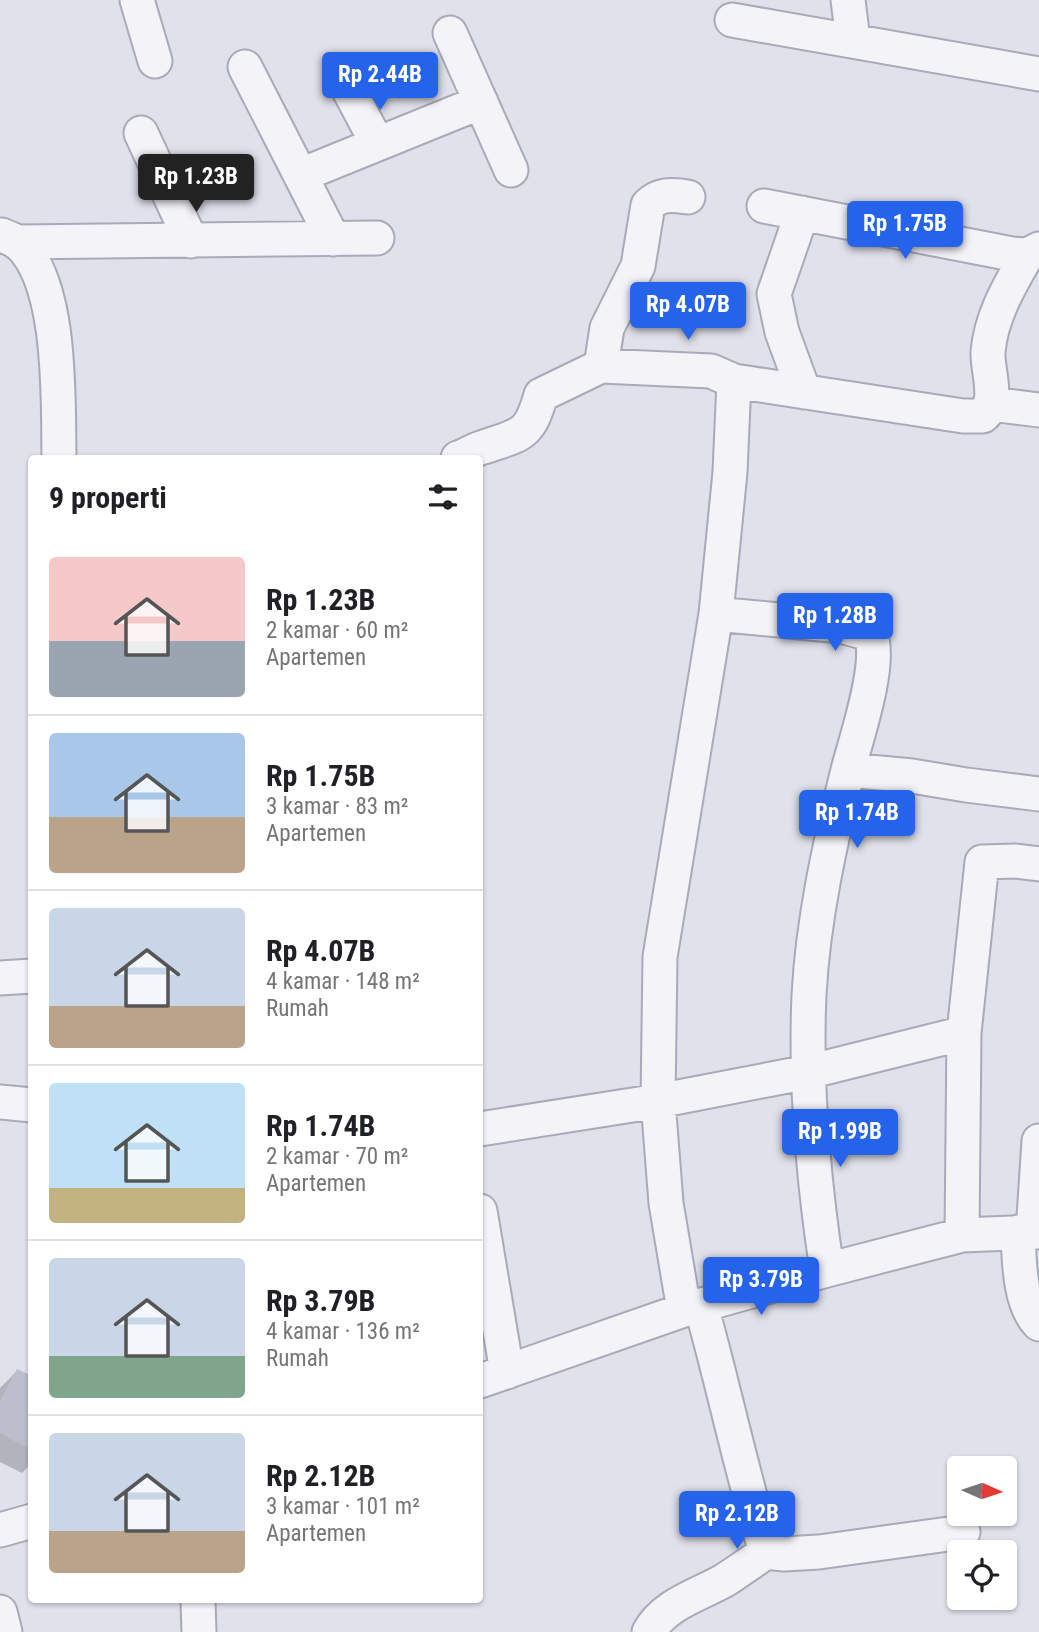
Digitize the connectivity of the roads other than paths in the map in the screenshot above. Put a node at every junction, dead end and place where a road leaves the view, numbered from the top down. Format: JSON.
{"nodes":[{"id":1,"x":137,"y":0,"type":"edge"},
{"id":2,"x":848,"y":0,"type":"edge"},
{"id":3,"x":732,"y":20,"type":"dead end"},
{"id":4,"x":450,"y":33,"type":"dead end"},
{"id":5,"x":853,"y":40,"type":"junction"},
{"id":6,"x":155,"y":61,"type":"dead end"},
{"id":7,"x":246,"y":67,"type":"dead end"},
{"id":8,"x":1039,"y":74,"type":"edge"},
{"id":9,"x":341,"y":75,"type":"dead end"},
{"id":10,"x":481,"y":102,"type":"junction"},
{"id":11,"x":141,"y":133,"type":"dead end"},
{"id":12,"x":377,"y":143,"type":"junction"},
{"id":13,"x":511,"y":170,"type":"dead end"},
{"id":14,"x":301,"y":175,"type":"junction"},
{"id":15,"x":688,"y":197,"type":"dead end"},
{"id":16,"x":764,"y":206,"type":"dead end"},
{"id":17,"x":802,"y":214,"type":"junction"},
{"id":18,"x":8,"y":238,"type":"edge"},
{"id":19,"x":377,"y":238,"type":"dead end"},
{"id":20,"x":333,"y":239,"type":"junction"},
{"id":21,"x":191,"y":241,"type":"junction"},
{"id":22,"x":1033,"y":252,"type":"edge"},
{"id":23,"x":601,"y":366,"type":"junction"},
{"id":24,"x":734,"y":381,"type":"junction"},
{"id":25,"x":804,"y":392,"type":"junction"},
{"id":26,"x":990,"y":404,"type":"junction"},
{"id":27,"x":1039,"y":410,"type":"edge"},
{"id":28,"x":58,"y":455,"type":"edge"},
{"id":29,"x":465,"y":455,"type":"edge"},
{"id":30,"x":716,"y":614,"type":"junction"},
{"id":31,"x":848,"y":770,"type":"junction"},
{"id":32,"x":1039,"y":794,"type":"edge"},
{"id":33,"x":1039,"y":864,"type":"edge"},
{"id":34,"x":28,"y":976,"type":"edge"},
{"id":35,"x":0,"y":978,"type":"edge"},
{"id":36,"x":964,"y":1033,"type":"junction"},
{"id":37,"x":808,"y":1072,"type":"junction"},
{"id":38,"x":658,"y":1101,"type":"junction"},
{"id":39,"x":0,"y":1102,"type":"edge"},
{"id":40,"x":28,"y":1105,"type":"edge"},
{"id":41,"x":483,"y":1129,"type":"edge"},
{"id":42,"x":1039,"y":1141,"type":"edge"},
{"id":43,"x":1030,"y":1232,"type":"edge"},
{"id":44,"x":962,"y":1235,"type":"junction"},
{"id":45,"x":483,"y":1249,"type":"edge"},
{"id":46,"x":827,"y":1270,"type":"junction"},
{"id":47,"x":693,"y":1308,"type":"junction"},
{"id":48,"x":1039,"y":1324,"type":"edge"},
{"id":49,"x":493,"y":1376,"type":"edge"},
{"id":50,"x":28,"y":1522,"type":"edge"},
{"id":51,"x":0,"y":1530,"type":"edge"},
{"id":52,"x":963,"y":1532,"type":"dead end"},
{"id":53,"x":766,"y":1552,"type":"junction"},
{"id":54,"x":198,"y":1603,"type":"edge"},
{"id":55,"x":0,"y":1612,"type":"edge"},
{"id":56,"x":5,"y":1632,"type":"edge"},
{"id":57,"x":199,"y":1632,"type":"edge"},
{"id":58,"x":649,"y":1632,"type":"edge"}],
"edges":[{"from":1,"to":6,"type":"street"},
{"from":2,"to":5,"type":"street"},
{"from":3,"to":5,"type":"street"},
{"from":4,"to":10,"type":"street"},
{"from":5,"to":8,"type":"street"},
{"from":7,"to":14,"type":"street"},
{"from":9,"to":12,"type":"street"},
{"from":10,"to":12,"type":"street"},
{"from":10,"to":13,"type":"street"},
{"from":11,"to":21,"type":"street"},
{"from":12,"to":14,"type":"street"},
{"from":14,"to":20,"type":"street"},
{"from":15,"to":23,"type":"street"},
{"from":16,"to":17,"type":"street"},
{"from":17,"to":22,"type":"street"},
{"from":17,"to":25,"type":"street"},
{"from":18,"to":21,"type":"street"},
{"from":18,"to":28,"type":"street"},
{"from":19,"to":20,"type":"street"},
{"from":20,"to":21,"type":"street"},
{"from":22,"to":26,"type":"street"},
{"from":23,"to":24,"type":"street"},
{"from":23,"to":29,"type":"street"},
{"from":24,"to":25,"type":"street"},
{"from":24,"to":30,"type":"street"},
{"from":25,"to":26,"type":"street"},
{"from":26,"to":27,"type":"street"},
{"from":30,"to":31,"type":"street"},
{"from":30,"to":38,"type":"street"},
{"from":31,"to":32,"type":"street"},
{"from":31,"to":37,"type":"street"},
{"from":33,"to":36,"type":"street"},
{"from":34,"to":35,"type":"street"},
{"from":36,"to":37,"type":"street"},
{"from":36,"to":44,"type":"street"},
{"from":37,"to":38,"type":"street"},
{"from":37,"to":46,"type":"street"},
{"from":38,"to":41,"type":"street"},
{"from":38,"to":47,"type":"street"},
{"from":39,"to":40,"type":"street"},
{"from":42,"to":43,"type":"street"},
{"from":43,"to":44,"type":"street"},
{"from":43,"to":48,"type":"street"},
{"from":44,"to":46,"type":"street"},
{"from":45,"to":49,"type":"street"},
{"from":46,"to":47,"type":"street"},
{"from":47,"to":49,"type":"street"},
{"from":47,"to":53,"type":"street"},
{"from":50,"to":51,"type":"street"},
{"from":52,"to":53,"type":"street"},
{"from":53,"to":58,"type":"street"},
{"from":54,"to":57,"type":"street"},
{"from":55,"to":56,"type":"street"}]}
